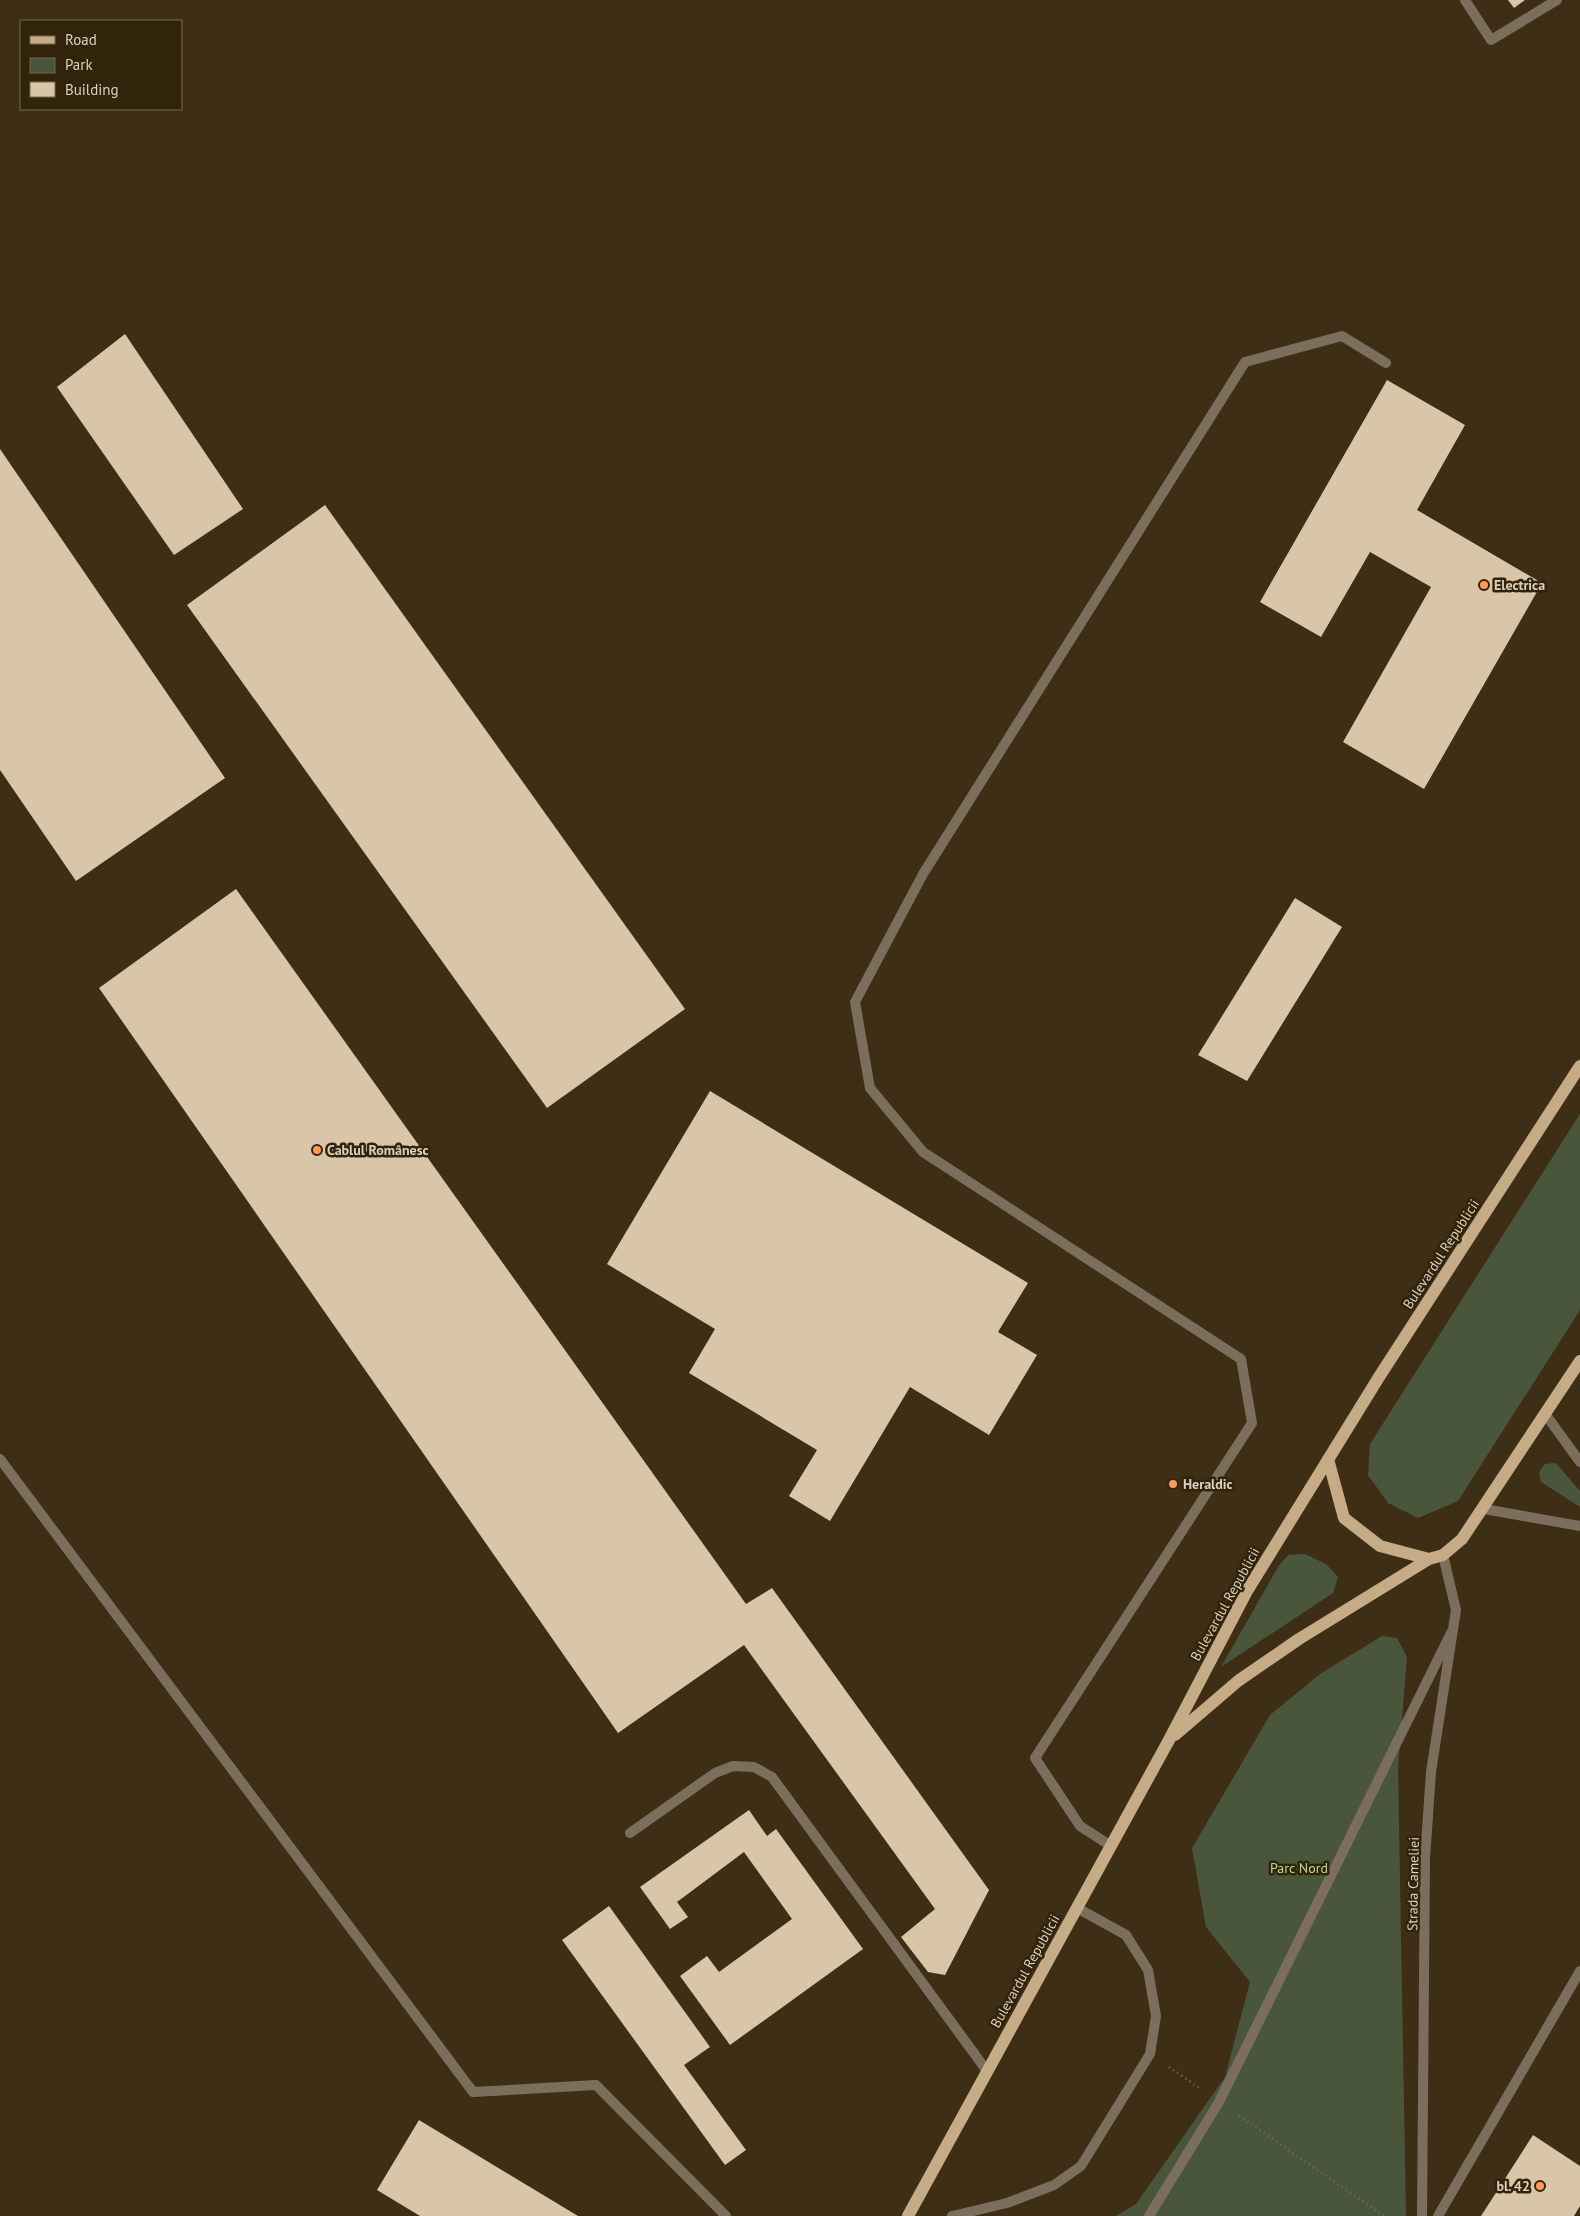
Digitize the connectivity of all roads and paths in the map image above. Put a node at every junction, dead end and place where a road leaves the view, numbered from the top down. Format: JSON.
{"nodes":[{"id":1,"x":1465,"y":0,"type":"edge"},
{"id":2,"x":1556,"y":0,"type":"edge"},
{"id":3,"x":1386,"y":363,"type":"dead end"},
{"id":4,"x":1580,"y":1066,"type":"edge"},
{"id":5,"x":1580,"y":1361,"type":"edge"},
{"id":6,"x":1546,"y":1415,"type":"junction"},
{"id":7,"x":0,"y":1459,"type":"edge"},
{"id":8,"x":1328,"y":1459,"type":"junction"},
{"id":9,"x":1580,"y":1462,"type":"edge"},
{"id":10,"x":1484,"y":1509,"type":"junction"},
{"id":11,"x":1580,"y":1526,"type":"edge"},
{"id":12,"x":1443,"y":1555,"type":"junction"},
{"id":13,"x":1430,"y":1559,"type":"junction"},
{"id":14,"x":1454,"y":1628,"type":"junction"},
{"id":15,"x":1169,"y":1740,"type":"junction"},
{"id":16,"x":630,"y":1833,"type":"dead end"},
{"id":17,"x":1111,"y":1846,"type":"junction"},
{"id":18,"x":1077,"y":1908,"type":"junction"},
{"id":19,"x":1580,"y":1971,"type":"edge"},
{"id":20,"x":1150,"y":2054,"type":"junction"},
{"id":21,"x":987,"y":2071,"type":"junction"},
{"id":22,"x":1219,"y":2102,"type":"junction"},
{"id":23,"x":726,"y":2216,"type":"edge"},
{"id":24,"x":908,"y":2216,"type":"edge"},
{"id":25,"x":952,"y":2216,"type":"edge"},
{"id":26,"x":1149,"y":2216,"type":"edge"},
{"id":27,"x":1384,"y":2216,"type":"edge"},
{"id":28,"x":1422,"y":2216,"type":"edge"},
{"id":29,"x":1438,"y":2216,"type":"edge"}],
"edges":[{"from":1,"to":2,"type":"street"},
{"from":3,"to":17,"type":"street"},
{"from":4,"to":8,"type":"main road","name":"Bulevardul Republicii"},
{"from":5,"to":6,"type":"main road","name":"Bulevardul Republicii"},
{"from":6,"to":9,"type":"street"},
{"from":6,"to":10,"type":"main road","name":"Bulevardul Republicii"},
{"from":7,"to":23,"type":"street"},
{"from":8,"to":13,"type":"main road"},
{"from":8,"to":15,"type":"main road","name":"Bulevardul Republicii"},
{"from":10,"to":11,"type":"street"},
{"from":10,"to":12,"type":"main road","name":"Bulevardul Republicii"},
{"from":12,"to":13,"type":"main road","name":"Bulevardul Republicii"},
{"from":12,"to":14,"type":"street","name":"Strada Cameliei"},
{"from":13,"to":15,"type":"main road","name":"Bulevardul Republicii"},
{"from":14,"to":22,"type":"street"},
{"from":14,"to":28,"type":"street","name":"Strada Cameliei"},
{"from":15,"to":17,"type":"main road","name":"Bulevardul Republicii"},
{"from":16,"to":21,"type":"street"},
{"from":17,"to":18,"type":"main road","name":"Bulevardul Republicii"},
{"from":18,"to":20,"type":"street"},
{"from":18,"to":21,"type":"main road","name":"Bulevardul Republicii"},
{"from":19,"to":29,"type":"street"},
{"from":20,"to":22,"type":"path"},
{"from":20,"to":25,"type":"street"},
{"from":21,"to":24,"type":"main road","name":"Bulevardul Republicii"},
{"from":22,"to":26,"type":"street"},
{"from":22,"to":27,"type":"path"}]}
